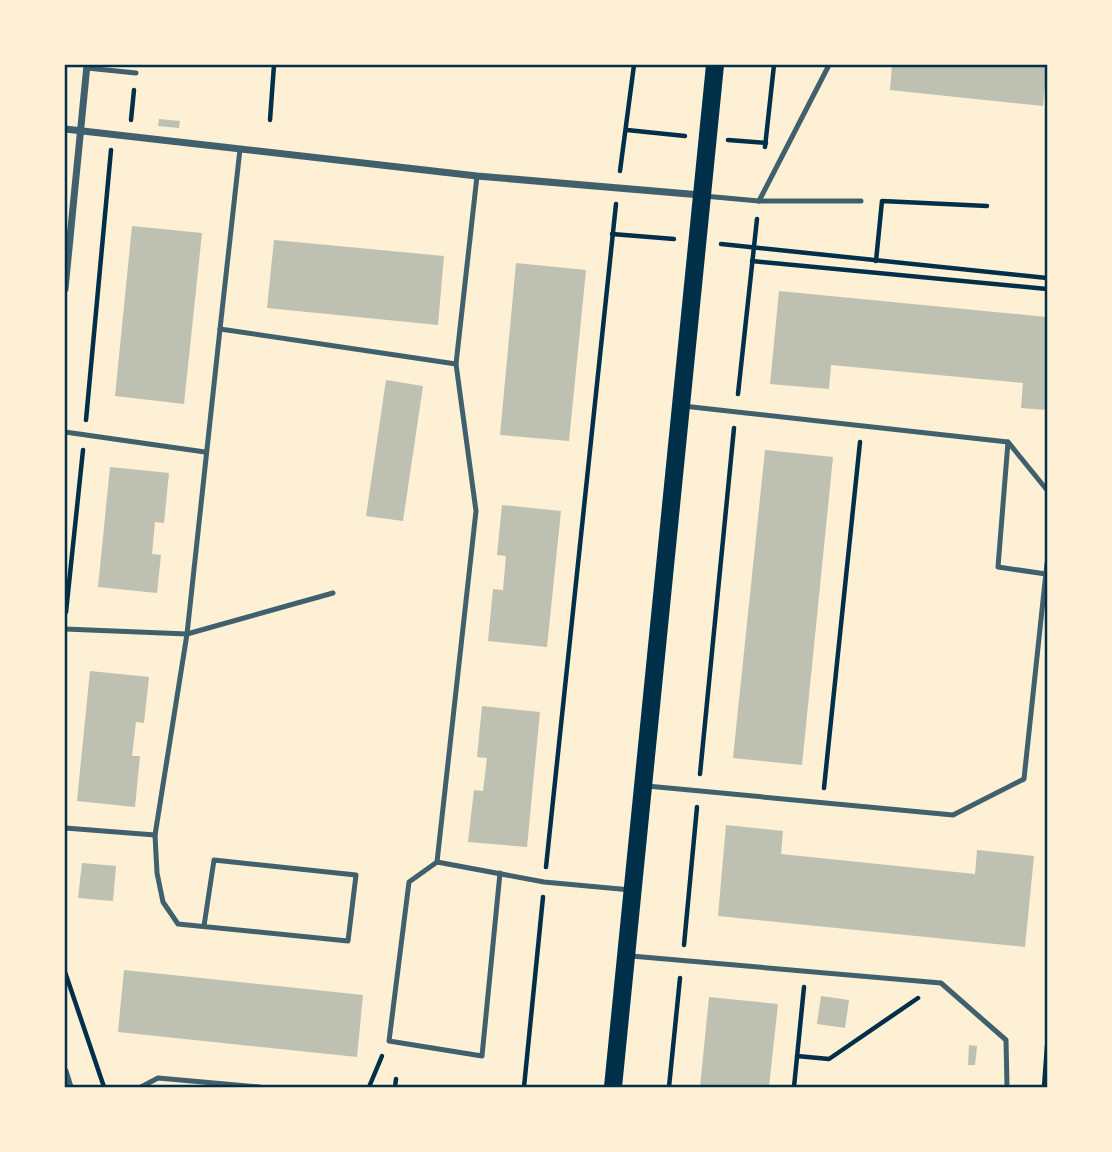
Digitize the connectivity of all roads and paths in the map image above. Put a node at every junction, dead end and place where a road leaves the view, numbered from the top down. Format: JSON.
{"nodes":[{"id":1,"x":274,"y":65,"type":"edge"},
{"id":2,"x":634,"y":65,"type":"edge"},
{"id":3,"x":715,"y":65,"type":"edge"},
{"id":4,"x":774,"y":65,"type":"edge"},
{"id":5,"x":829,"y":65,"type":"edge"},
{"id":6,"x":87,"y":66,"type":"edge"},
{"id":7,"x":136,"y":73,"type":"joint"},
{"id":8,"x":270,"y":120,"type":"dead end"},
{"id":9,"x":65,"y":129,"type":"edge"},
{"id":10,"x":81,"y":131,"type":"junction"},
{"id":11,"x":121,"y":137,"type":"junction"},
{"id":12,"x":240,"y":149,"type":"junction"},
{"id":13,"x":764,"y":155,"type":"dead end"},
{"id":14,"x":477,"y":176,"type":"junction"},
{"id":15,"x":617,"y":190,"type":"junction"},
{"id":16,"x":702,"y":195,"type":"junction"},
{"id":17,"x":759,"y":201,"type":"junction"},
{"id":18,"x":861,"y":201,"type":"dead end"},
{"id":19,"x":987,"y":206,"type":"dead end"},
{"id":20,"x":612,"y":234,"type":"junction"},
{"id":21,"x":698,"y":241,"type":"junction"},
{"id":22,"x":754,"y":249,"type":"junction"},
{"id":23,"x":752,"y":261,"type":"junction"},
{"id":24,"x":876,"y":261,"type":"junction"},
{"id":25,"x":1047,"y":278,"type":"edge"},
{"id":26,"x":65,"y":289,"type":"edge"},
{"id":27,"x":1047,"y":289,"type":"edge"},
{"id":28,"x":220,"y":329,"type":"junction"},
{"id":29,"x":456,"y":364,"type":"junction"},
{"id":30,"x":681,"y":406,"type":"junction"},
{"id":31,"x":736,"y":412,"type":"junction"},
{"id":32,"x":861,"y":424,"type":"junction"},
{"id":33,"x":65,"y":432,"type":"edge"},
{"id":34,"x":84,"y":434,"type":"junction"},
{"id":35,"x":1008,"y":442,"type":"junction"},
{"id":36,"x":205,"y":452,"type":"junction"},
{"id":37,"x":1047,"y":490,"type":"edge"},
{"id":38,"x":1047,"y":563,"type":"edge"},
{"id":39,"x":1046,"y":574,"type":"edge"},
{"id":40,"x":333,"y":593,"type":"dead end"},
{"id":41,"x":65,"y":628,"type":"edge"},
{"id":42,"x":187,"y":634,"type":"junction"},
{"id":43,"x":644,"y":786,"type":"junction"},
{"id":44,"x":698,"y":791,"type":"junction"},
{"id":45,"x":822,"y":803,"type":"junction"},
{"id":46,"x":65,"y":828,"type":"edge"},
{"id":47,"x":155,"y":835,"type":"junction"},
{"id":48,"x":437,"y":862,"type":"junction"},
{"id":49,"x":500,"y":873,"type":"junction"},
{"id":50,"x":544,"y":882,"type":"junction"},
{"id":51,"x":633,"y":891,"type":"junction"},
{"id":52,"x":204,"y":926,"type":"junction"},
{"id":53,"x":627,"y":955,"type":"junction"},
{"id":54,"x":682,"y":960,"type":"junction"},
{"id":55,"x":806,"y":969,"type":"junction"},
{"id":56,"x":65,"y":972,"type":"edge"},
{"id":57,"x":941,"y":983,"type":"junction"},
{"id":58,"x":389,"y":1041,"type":"junction"},
{"id":59,"x":1047,"y":1046,"type":"edge"},
{"id":60,"x":797,"y":1056,"type":"junction"},
{"id":61,"x":65,"y":1071,"type":"edge"},
{"id":62,"x":396,"y":1079,"type":"dead end"},
{"id":63,"x":70,"y":1087,"type":"edge"},
{"id":64,"x":103,"y":1087,"type":"edge"},
{"id":65,"x":141,"y":1087,"type":"edge"},
{"id":66,"x":260,"y":1087,"type":"edge"},
{"id":67,"x":369,"y":1087,"type":"edge"},
{"id":68,"x":395,"y":1087,"type":"edge"},
{"id":69,"x":524,"y":1087,"type":"edge"},
{"id":70,"x":613,"y":1087,"type":"edge"},
{"id":71,"x":669,"y":1087,"type":"edge"},
{"id":72,"x":794,"y":1087,"type":"edge"},
{"id":73,"x":1007,"y":1087,"type":"edge"},
{"id":74,"x":1044,"y":1087,"type":"edge"}],
"edges":[{"from":1,"to":8,"type":"path"},
{"from":2,"to":15,"type":"path"},
{"from":3,"to":16,"type":"main road"},
{"from":4,"to":13,"type":"path"},
{"from":5,"to":17,"type":"lane"},
{"from":6,"to":7,"type":"lane"},
{"from":6,"to":10,"type":"street"},
{"from":7,"to":11,"type":"path"},
{"from":9,"to":10,"type":"street"},
{"from":10,"to":11,"type":"street"},
{"from":10,"to":26,"type":"street"},
{"from":11,"to":12,"type":"street"},
{"from":11,"to":34,"type":"path"},
{"from":12,"to":14,"type":"street"},
{"from":12,"to":28,"type":"lane"},
{"from":14,"to":15,"type":"street"},
{"from":14,"to":29,"type":"lane"},
{"from":15,"to":16,"type":"street"},
{"from":15,"to":20,"type":"path"},
{"from":16,"to":17,"type":"lane"},
{"from":16,"to":21,"type":"main road"},
{"from":17,"to":18,"type":"lane"},
{"from":17,"to":22,"type":"path"},
{"from":19,"to":24,"type":"path"},
{"from":20,"to":21,"type":"path"},
{"from":20,"to":50,"type":"path"},
{"from":21,"to":22,"type":"path"},
{"from":21,"to":30,"type":"main road"},
{"from":22,"to":23,"type":"path"},
{"from":22,"to":24,"type":"path"},
{"from":23,"to":27,"type":"path"},
{"from":23,"to":31,"type":"path"},
{"from":24,"to":25,"type":"path"},
{"from":28,"to":29,"type":"lane"},
{"from":28,"to":36,"type":"lane"},
{"from":29,"to":48,"type":"lane"},
{"from":30,"to":31,"type":"lane"},
{"from":30,"to":43,"type":"main road"},
{"from":31,"to":32,"type":"lane"},
{"from":31,"to":44,"type":"path"},
{"from":32,"to":35,"type":"lane"},
{"from":32,"to":45,"type":"path"},
{"from":33,"to":34,"type":"lane"},
{"from":34,"to":36,"type":"lane"},
{"from":34,"to":41,"type":"path"},
{"from":35,"to":37,"type":"lane"},
{"from":35,"to":39,"type":"lane"},
{"from":36,"to":42,"type":"lane"},
{"from":38,"to":39,"type":"lane"},
{"from":39,"to":45,"type":"lane"},
{"from":40,"to":42,"type":"lane"},
{"from":41,"to":42,"type":"lane"},
{"from":42,"to":47,"type":"lane"},
{"from":43,"to":44,"type":"lane"},
{"from":43,"to":51,"type":"main road"},
{"from":44,"to":45,"type":"lane"},
{"from":44,"to":54,"type":"path"},
{"from":46,"to":47,"type":"lane"},
{"from":47,"to":52,"type":"lane"},
{"from":48,"to":49,"type":"lane"},
{"from":48,"to":58,"type":"lane"},
{"from":49,"to":50,"type":"lane"},
{"from":49,"to":58,"type":"lane"},
{"from":50,"to":51,"type":"lane"},
{"from":50,"to":69,"type":"path"},
{"from":51,"to":53,"type":"main road"},
{"from":52,"to":52,"type":"lane"},
{"from":53,"to":54,"type":"lane"},
{"from":53,"to":70,"type":"main road"},
{"from":54,"to":55,"type":"lane"},
{"from":54,"to":71,"type":"path"},
{"from":55,"to":57,"type":"lane"},
{"from":55,"to":60,"type":"path"},
{"from":56,"to":64,"type":"path"},
{"from":57,"to":60,"type":"path"},
{"from":57,"to":73,"type":"lane"},
{"from":58,"to":67,"type":"path"},
{"from":59,"to":74,"type":"path"},
{"from":60,"to":72,"type":"path"},
{"from":61,"to":63,"type":"street"},
{"from":62,"to":68,"type":"path"},
{"from":65,"to":66,"type":"lane"}]}
